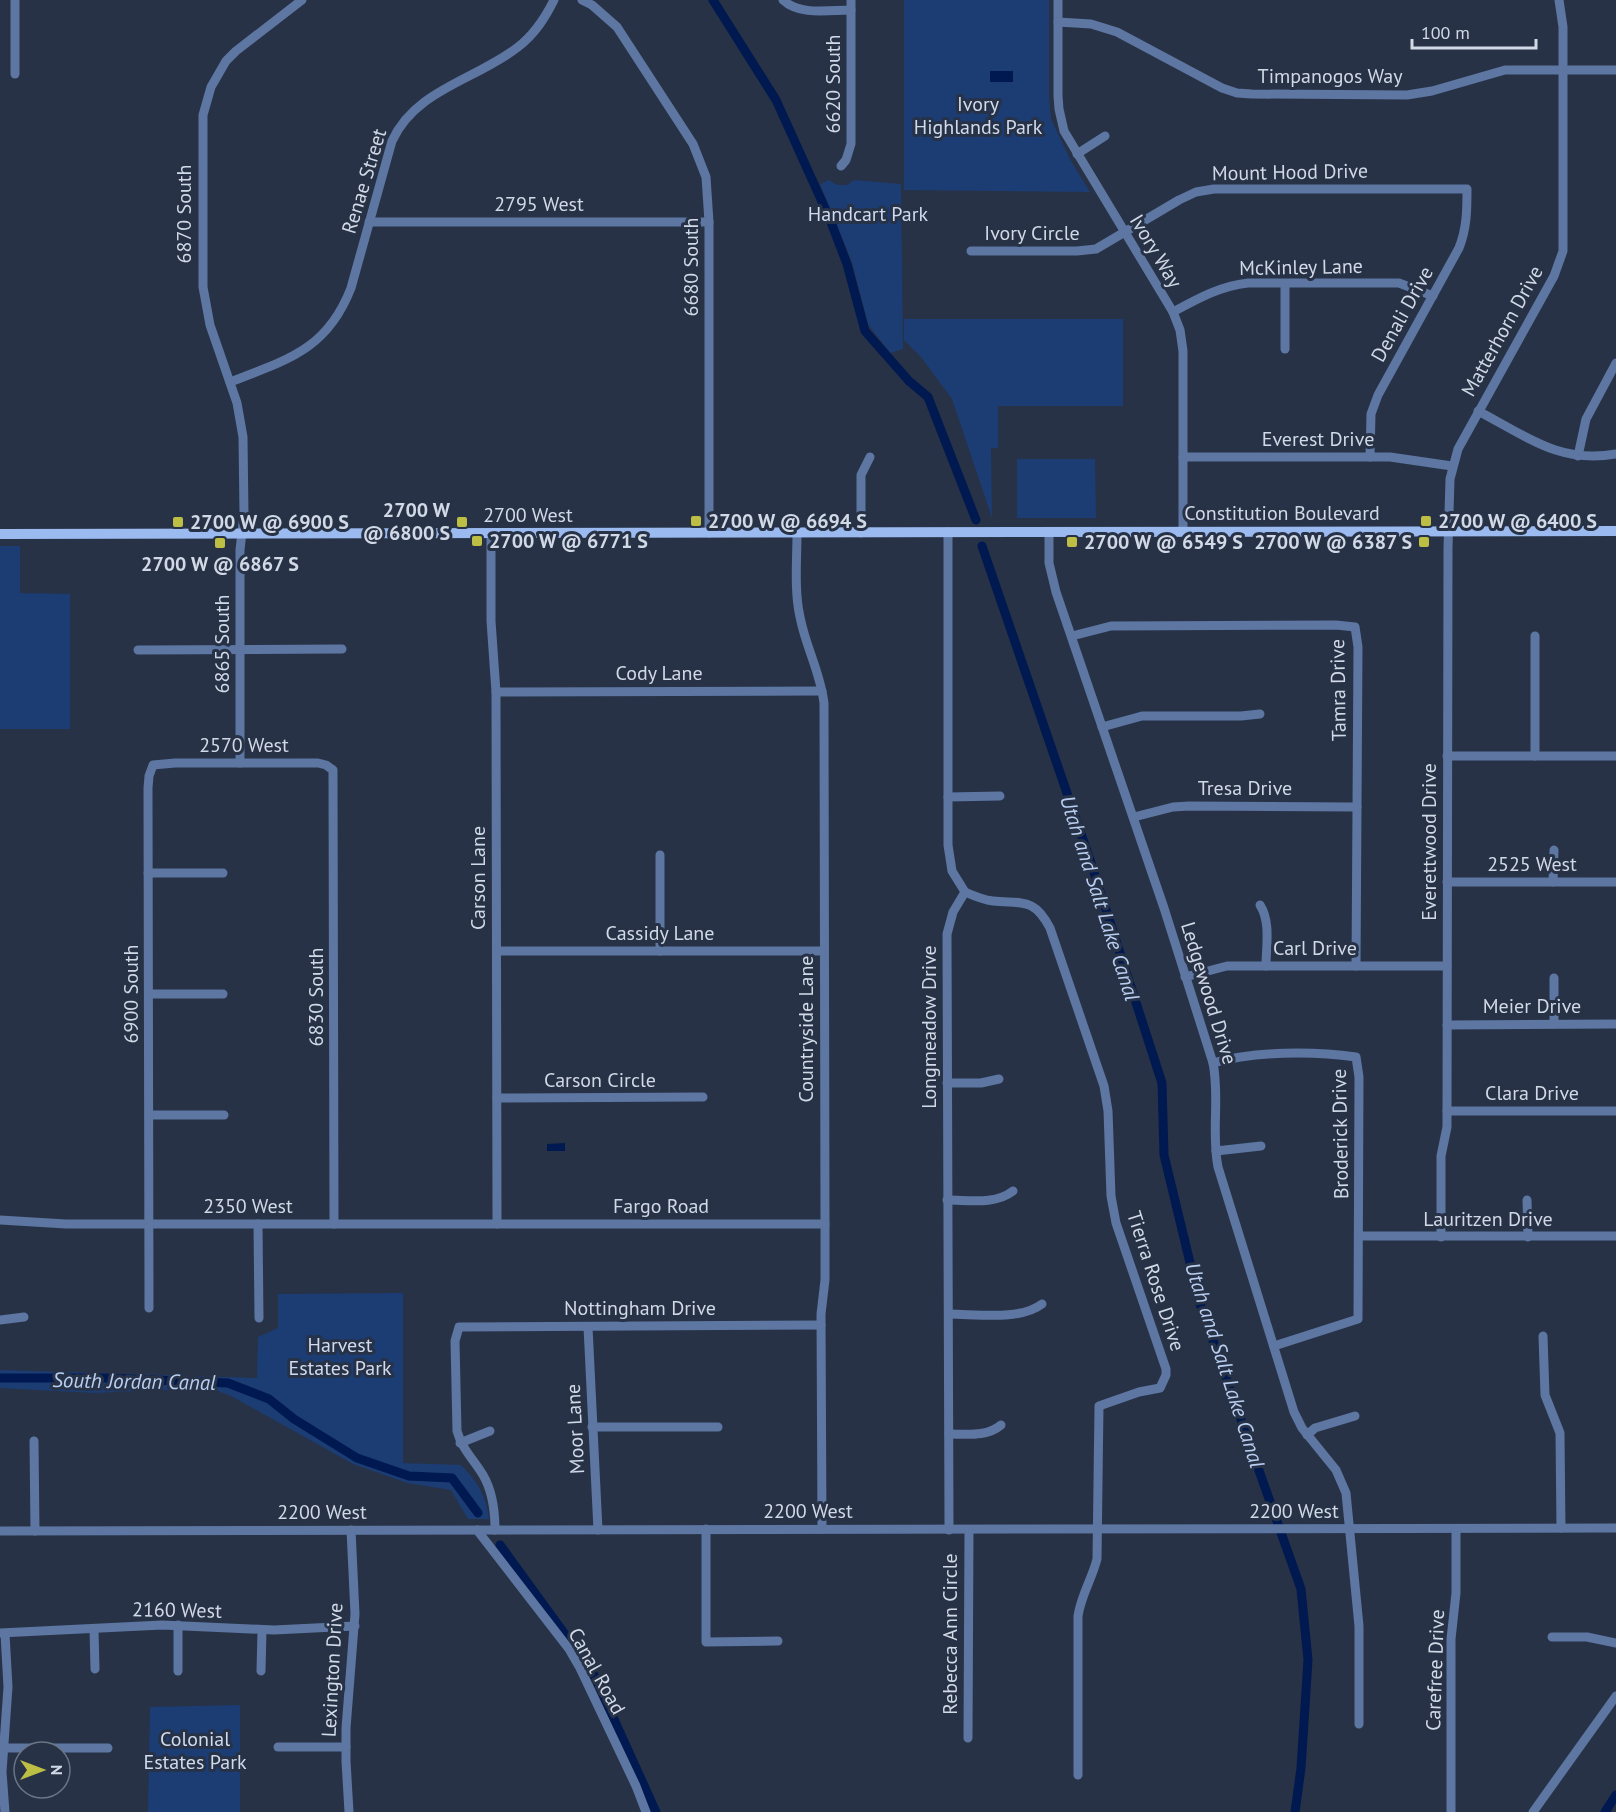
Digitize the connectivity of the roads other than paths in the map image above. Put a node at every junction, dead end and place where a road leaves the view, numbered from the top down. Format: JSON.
{"nodes":[{"id":1,"x":15,"y":0,"type":"edge"},
{"id":2,"x":302,"y":0,"type":"edge"},
{"id":3,"x":554,"y":0,"type":"edge"},
{"id":4,"x":582,"y":0,"type":"edge"},
{"id":5,"x":783,"y":0,"type":"edge"},
{"id":6,"x":851,"y":0,"type":"edge"},
{"id":7,"x":1058,"y":0,"type":"edge"},
{"id":8,"x":1559,"y":0,"type":"edge"},
{"id":9,"x":851,"y":10,"type":"junction"},
{"id":10,"x":1058,"y":22,"type":"junction"},
{"id":11,"x":1563,"y":70,"type":"junction"},
{"id":12,"x":1616,"y":70,"type":"edge"},
{"id":13,"x":15,"y":74,"type":"dead end"},
{"id":14,"x":1105,"y":136,"type":"dead end"},
{"id":15,"x":1077,"y":154,"type":"junction"},
{"id":16,"x":841,"y":166,"type":"dead end"},
{"id":17,"x":1467,"y":189,"type":"joint"},
{"id":18,"x":369,"y":222,"type":"junction"},
{"id":19,"x":709,"y":222,"type":"junction"},
{"id":20,"x":1124,"y":233,"type":"junction"},
{"id":21,"x":970,"y":251,"type":"dead end"},
{"id":22,"x":1285,"y":284,"type":"junction"},
{"id":23,"x":1433,"y":296,"type":"junction"},
{"id":24,"x":1173,"y":312,"type":"junction"},
{"id":25,"x":1285,"y":350,"type":"dead end"},
{"id":26,"x":1616,"y":363,"type":"edge"},
{"id":27,"x":230,"y":382,"type":"junction"},
{"id":28,"x":1478,"y":411,"type":"junction"},
{"id":29,"x":1616,"y":454,"type":"edge"},
{"id":30,"x":1578,"y":456,"type":"junction"},
{"id":31,"x":870,"y":457,"type":"dead end"},
{"id":32,"x":1183,"y":457,"type":"junction"},
{"id":33,"x":1370,"y":457,"type":"junction"},
{"id":34,"x":1452,"y":466,"type":"junction"},
{"id":35,"x":1183,"y":531,"type":"junction"},
{"id":36,"x":1448,"y":531,"type":"junction"},
{"id":37,"x":1616,"y":531,"type":"edge"},
{"id":38,"x":948,"y":532,"type":"junction"},
{"id":39,"x":1049,"y":532,"type":"junction"},
{"id":40,"x":491,"y":533,"type":"junction"},
{"id":41,"x":709,"y":533,"type":"junction"},
{"id":42,"x":797,"y":533,"type":"junction"},
{"id":43,"x":861,"y":533,"type":"junction"},
{"id":44,"x":0,"y":534,"type":"edge"},
{"id":45,"x":242,"y":534,"type":"junction"},
{"id":46,"x":1072,"y":636,"type":"junction"},
{"id":47,"x":1535,"y":636,"type":"dead end"},
{"id":48,"x":342,"y":649,"type":"dead end"},
{"id":49,"x":138,"y":650,"type":"dead end"},
{"id":50,"x":240,"y":650,"type":"junction"},
{"id":51,"x":822,"y":691,"type":"junction"},
{"id":52,"x":496,"y":692,"type":"junction"},
{"id":53,"x":1260,"y":714,"type":"dead end"},
{"id":54,"x":1102,"y":727,"type":"junction"},
{"id":55,"x":1448,"y":756,"type":"junction"},
{"id":56,"x":1535,"y":756,"type":"junction"},
{"id":57,"x":1616,"y":756,"type":"edge"},
{"id":58,"x":240,"y":763,"type":"junction"},
{"id":59,"x":153,"y":765,"type":"joint"},
{"id":60,"x":333,"y":770,"type":"joint"},
{"id":61,"x":1000,"y":796,"type":"dead end"},
{"id":62,"x":948,"y":797,"type":"junction"},
{"id":63,"x":1357,"y":807,"type":"junction"},
{"id":64,"x":1134,"y":817,"type":"junction"},
{"id":65,"x":1554,"y":850,"type":"dead end"},
{"id":66,"x":660,"y":855,"type":"dead end"},
{"id":67,"x":148,"y":873,"type":"junction"},
{"id":68,"x":223,"y":873,"type":"dead end"},
{"id":69,"x":1447,"y":882,"type":"junction"},
{"id":70,"x":1553,"y":882,"type":"junction"},
{"id":71,"x":1616,"y":882,"type":"edge"},
{"id":72,"x":965,"y":891,"type":"junction"},
{"id":73,"x":1260,"y":905,"type":"dead end"},
{"id":74,"x":497,"y":951,"type":"junction"},
{"id":75,"x":660,"y":951,"type":"junction"},
{"id":76,"x":823,"y":951,"type":"junction"},
{"id":77,"x":1266,"y":966,"type":"junction"},
{"id":78,"x":1356,"y":966,"type":"junction"},
{"id":79,"x":1447,"y":966,"type":"junction"},
{"id":80,"x":1185,"y":977,"type":"junction"},
{"id":81,"x":1554,"y":978,"type":"dead end"},
{"id":82,"x":149,"y":994,"type":"junction"},
{"id":83,"x":224,"y":994,"type":"dead end"},
{"id":84,"x":1554,"y":1024,"type":"junction"},
{"id":85,"x":1616,"y":1024,"type":"edge"},
{"id":86,"x":1447,"y":1025,"type":"junction"},
{"id":87,"x":1213,"y":1063,"type":"junction"},
{"id":88,"x":999,"y":1079,"type":"dead end"},
{"id":89,"x":947,"y":1083,"type":"junction"},
{"id":90,"x":702,"y":1097,"type":"dead end"},
{"id":91,"x":497,"y":1098,"type":"junction"},
{"id":92,"x":1447,"y":1111,"type":"junction"},
{"id":93,"x":1616,"y":1111,"type":"edge"},
{"id":94,"x":149,"y":1115,"type":"junction"},
{"id":95,"x":224,"y":1115,"type":"dead end"},
{"id":96,"x":1261,"y":1146,"type":"dead end"},
{"id":97,"x":1216,"y":1150,"type":"junction"},
{"id":98,"x":1013,"y":1191,"type":"dead end"},
{"id":99,"x":947,"y":1200,"type":"junction"},
{"id":100,"x":1527,"y":1200,"type":"dead end"},
{"id":101,"x":0,"y":1220,"type":"edge"},
{"id":102,"x":149,"y":1224,"type":"junction"},
{"id":103,"x":258,"y":1224,"type":"junction"},
{"id":104,"x":334,"y":1224,"type":"junction"},
{"id":105,"x":497,"y":1224,"type":"junction"},
{"id":106,"x":825,"y":1224,"type":"junction"},
{"id":107,"x":1359,"y":1236,"type":"junction"},
{"id":108,"x":1616,"y":1236,"type":"edge"},
{"id":109,"x":1441,"y":1237,"type":"junction"},
{"id":110,"x":1528,"y":1237,"type":"junction"},
{"id":111,"x":1042,"y":1304,"type":"dead end"},
{"id":112,"x":149,"y":1308,"type":"dead end"},
{"id":113,"x":949,"y":1314,"type":"junction"},
{"id":114,"x":24,"y":1317,"type":"dead end"},
{"id":115,"x":259,"y":1318,"type":"dead end"},
{"id":116,"x":0,"y":1320,"type":"edge"},
{"id":117,"x":821,"y":1325,"type":"junction"},
{"id":118,"x":588,"y":1327,"type":"junction"},
{"id":119,"x":1543,"y":1336,"type":"dead end"},
{"id":120,"x":1274,"y":1346,"type":"junction"},
{"id":121,"x":1355,"y":1416,"type":"dead end"},
{"id":122,"x":1002,"y":1425,"type":"dead end"},
{"id":123,"x":592,"y":1427,"type":"junction"},
{"id":124,"x":718,"y":1427,"type":"dead end"},
{"id":125,"x":490,"y":1431,"type":"dead end"},
{"id":126,"x":949,"y":1434,"type":"junction"},
{"id":127,"x":1307,"y":1435,"type":"junction"},
{"id":128,"x":34,"y":1441,"type":"dead end"},
{"id":129,"x":460,"y":1443,"type":"junction"},
{"id":130,"x":1561,"y":1528,"type":"junction"},
{"id":131,"x":1616,"y":1528,"type":"edge"},
{"id":132,"x":706,"y":1529,"type":"junction"},
{"id":133,"x":822,"y":1529,"type":"junction"},
{"id":134,"x":1097,"y":1529,"type":"junction"},
{"id":135,"x":1348,"y":1529,"type":"junction"},
{"id":136,"x":1456,"y":1529,"type":"junction"},
{"id":137,"x":351,"y":1530,"type":"junction"},
{"id":138,"x":477,"y":1530,"type":"junction"},
{"id":139,"x":495,"y":1530,"type":"junction"},
{"id":140,"x":598,"y":1530,"type":"junction"},
{"id":141,"x":949,"y":1530,"type":"junction"},
{"id":142,"x":969,"y":1530,"type":"junction"},
{"id":143,"x":0,"y":1531,"type":"edge"},
{"id":144,"x":35,"y":1531,"type":"junction"},
{"id":145,"x":178,"y":1625,"type":"junction"},
{"id":146,"x":355,"y":1626,"type":"junction"},
{"id":147,"x":94,"y":1629,"type":"junction"},
{"id":148,"x":262,"y":1630,"type":"junction"},
{"id":149,"x":3,"y":1634,"type":"edge"},
{"id":150,"x":1552,"y":1637,"type":"dead end"},
{"id":151,"x":778,"y":1641,"type":"dead end"},
{"id":152,"x":1616,"y":1644,"type":"edge"},
{"id":153,"x":95,"y":1669,"type":"dead end"},
{"id":154,"x":178,"y":1671,"type":"dead end"},
{"id":155,"x":261,"y":1671,"type":"dead end"},
{"id":156,"x":1616,"y":1696,"type":"edge"},
{"id":157,"x":1359,"y":1724,"type":"dead end"},
{"id":158,"x":968,"y":1738,"type":"dead end"},
{"id":159,"x":278,"y":1747,"type":"dead end"},
{"id":160,"x":346,"y":1747,"type":"junction"},
{"id":161,"x":4,"y":1748,"type":"junction"},
{"id":162,"x":108,"y":1748,"type":"dead end"},
{"id":163,"x":1078,"y":1775,"type":"dead end"},
{"id":164,"x":4,"y":1812,"type":"edge"},
{"id":165,"x":349,"y":1812,"type":"edge"},
{"id":166,"x":646,"y":1812,"type":"edge"},
{"id":167,"x":1451,"y":1812,"type":"edge"},
{"id":168,"x":1533,"y":1812,"type":"edge"}],
"edges":[{"from":1,"to":13,"type":"street"},
{"from":2,"to":27,"type":"street","name":"6870 South"},
{"from":3,"to":18,"type":"street","name":"Renae Street"},
{"from":4,"to":19,"type":"street","name":"6680 South"},
{"from":5,"to":9,"type":"street"},
{"from":6,"to":9,"type":"street","name":"6620 South"},
{"from":7,"to":10,"type":"street","name":"Ivory Way"},
{"from":8,"to":11,"type":"street","name":"Matterhorn Drive"},
{"from":9,"to":16,"type":"street","name":"6620 South"},
{"from":10,"to":11,"type":"street","name":"Timpanogos Way"},
{"from":10,"to":15,"type":"street","name":"Ivory Way"},
{"from":11,"to":12,"type":"street","name":"Timpanogos Way"},
{"from":11,"to":28,"type":"street","name":"Matterhorn Drive"},
{"from":14,"to":15,"type":"street"},
{"from":15,"to":20,"type":"street","name":"Ivory Way"},
{"from":17,"to":20,"type":"street","name":"Mount Hood Drive"},
{"from":17,"to":23,"type":"street","name":"Denali Drive"},
{"from":18,"to":19,"type":"street","name":"2795 West"},
{"from":18,"to":27,"type":"street","name":"Renae Street"},
{"from":19,"to":41,"type":"street","name":"6680 South"},
{"from":20,"to":21,"type":"street","name":"Ivory Circle"},
{"from":20,"to":24,"type":"street","name":"Ivory Way"},
{"from":22,"to":23,"type":"street","name":"McKinley Lane"},
{"from":22,"to":24,"type":"street","name":"McKinley Lane"},
{"from":22,"to":25,"type":"street"},
{"from":23,"to":33,"type":"street","name":"Denali Drive"},
{"from":24,"to":32,"type":"street","name":"Ivory Way"},
{"from":26,"to":30,"type":"street"},
{"from":27,"to":45,"type":"street","name":"6865 South"},
{"from":28,"to":30,"type":"street"},
{"from":28,"to":34,"type":"street","name":"Matterhorn Drive"},
{"from":29,"to":30,"type":"street"},
{"from":31,"to":43,"type":"street"},
{"from":32,"to":33,"type":"street","name":"Everest Drive"},
{"from":32,"to":35,"type":"street","name":"Ivory Way"},
{"from":33,"to":34,"type":"street","name":"Everest Drive"},
{"from":34,"to":36,"type":"street","name":"Matterhorn Drive"},
{"from":35,"to":36,"type":"main road","name":"Constitution Boulevard"},
{"from":35,"to":39,"type":"main road","name":"Constitution Boulevard"},
{"from":36,"to":37,"type":"main road","name":"Constitution Boulevard"},
{"from":36,"to":55,"type":"street","name":"Everettwood Drive"},
{"from":38,"to":39,"type":"main road","name":"Constitution Boulevard"},
{"from":38,"to":43,"type":"main road","name":"2700 West"},
{"from":38,"to":62,"type":"street"},
{"from":39,"to":46,"type":"street","name":"Ledgewood Drive"},
{"from":40,"to":41,"type":"main road","name":"2700 West"},
{"from":40,"to":45,"type":"main road","name":"2700 West"},
{"from":40,"to":52,"type":"street","name":"Carson Lane"},
{"from":41,"to":42,"type":"main road","name":"2700 West"},
{"from":42,"to":43,"type":"main road","name":"2700 West"},
{"from":42,"to":51,"type":"street","name":"Countryside Lane"},
{"from":44,"to":45,"type":"main road","name":"2700 West"},
{"from":45,"to":50,"type":"street","name":"6865 South"},
{"from":46,"to":54,"type":"street","name":"Ledgewood Drive"},
{"from":46,"to":63,"type":"street","name":"Tamra Drive"},
{"from":47,"to":56,"type":"street"},
{"from":48,"to":50,"type":"street"},
{"from":49,"to":50,"type":"street"},
{"from":50,"to":58,"type":"street","name":"6865 South"},
{"from":51,"to":52,"type":"street","name":"Cody Lane"},
{"from":51,"to":76,"type":"street","name":"Countryside Lane"},
{"from":52,"to":74,"type":"street","name":"Carson Lane"},
{"from":53,"to":54,"type":"street"},
{"from":54,"to":64,"type":"street","name":"Ledgewood Drive"},
{"from":55,"to":56,"type":"street"},
{"from":55,"to":69,"type":"street","name":"Everettwood Drive"},
{"from":56,"to":57,"type":"street"},
{"from":58,"to":59,"type":"street","name":"2570 West"},
{"from":58,"to":60,"type":"street","name":"2570 West"},
{"from":59,"to":67,"type":"street","name":"6900 South"},
{"from":60,"to":104,"type":"street","name":"6830 South"},
{"from":61,"to":62,"type":"street"},
{"from":62,"to":72,"type":"street"},
{"from":63,"to":64,"type":"street","name":"Tresa Drive"},
{"from":63,"to":78,"type":"street","name":"Tamra Drive"},
{"from":64,"to":80,"type":"street","name":"Ledgewood Drive"},
{"from":65,"to":70,"type":"street"},
{"from":66,"to":75,"type":"street"},
{"from":67,"to":68,"type":"street"},
{"from":67,"to":82,"type":"street","name":"6900 South"},
{"from":69,"to":70,"type":"street","name":"2525 West"},
{"from":69,"to":79,"type":"street","name":"Everettwood Drive"},
{"from":70,"to":71,"type":"street","name":"2525 West"},
{"from":72,"to":89,"type":"street","name":"Longmeadow Drive"},
{"from":72,"to":134,"type":"street","name":"Tierra Rose Drive"},
{"from":73,"to":77,"type":"street"},
{"from":74,"to":75,"type":"street","name":"Cassidy Lane"},
{"from":74,"to":91,"type":"street","name":"Carson Lane"},
{"from":75,"to":76,"type":"street","name":"Cassidy Lane"},
{"from":76,"to":106,"type":"street","name":"Countryside Lane"},
{"from":77,"to":78,"type":"street","name":"Carl Drive"},
{"from":77,"to":80,"type":"street","name":"Carl Drive"},
{"from":78,"to":79,"type":"street","name":"Carl Drive"},
{"from":79,"to":86,"type":"street","name":"Everettwood Drive"},
{"from":80,"to":87,"type":"street","name":"Ledgewood Drive"},
{"from":81,"to":84,"type":"street"},
{"from":82,"to":83,"type":"street"},
{"from":82,"to":94,"type":"street","name":"6900 South"},
{"from":84,"to":85,"type":"street","name":"Meier Drive"},
{"from":84,"to":86,"type":"street","name":"Meier Drive"},
{"from":86,"to":92,"type":"street","name":"Everettwood Drive"},
{"from":87,"to":97,"type":"street","name":"Ledgewood Drive"},
{"from":87,"to":107,"type":"street","name":"Broderick Drive"},
{"from":88,"to":89,"type":"street"},
{"from":89,"to":99,"type":"street","name":"Longmeadow Drive"},
{"from":90,"to":91,"type":"street","name":"Carson Circle"},
{"from":91,"to":105,"type":"street","name":"Carson Lane"},
{"from":92,"to":93,"type":"street","name":"Clara Drive"},
{"from":92,"to":109,"type":"street","name":"Everettwood Drive"},
{"from":94,"to":95,"type":"street"},
{"from":94,"to":102,"type":"street","name":"6900 South"},
{"from":96,"to":97,"type":"street"},
{"from":97,"to":120,"type":"street","name":"Ledgewood Drive"},
{"from":98,"to":99,"type":"street"},
{"from":99,"to":113,"type":"street","name":"Longmeadow Drive"},
{"from":100,"to":110,"type":"street"},
{"from":101,"to":102,"type":"street","name":"2350 West"},
{"from":102,"to":103,"type":"street","name":"2350 West"},
{"from":102,"to":112,"type":"street","name":"6900 South"},
{"from":103,"to":104,"type":"street","name":"2350 West"},
{"from":103,"to":115,"type":"street"},
{"from":104,"to":105,"type":"street","name":"2350 West"},
{"from":105,"to":106,"type":"street","name":"Fargo Road"},
{"from":106,"to":117,"type":"street","name":"Countryside Lane"},
{"from":107,"to":109,"type":"street","name":"Lauritzen Drive"},
{"from":107,"to":120,"type":"street","name":"Broderick Drive"},
{"from":108,"to":110,"type":"street","name":"Lauritzen Drive"},
{"from":109,"to":110,"type":"street","name":"Lauritzen Drive"},
{"from":111,"to":113,"type":"street"},
{"from":113,"to":126,"type":"street","name":"Longmeadow Drive"},
{"from":114,"to":116,"type":"street"},
{"from":117,"to":118,"type":"street","name":"Nottingham Drive"},
{"from":117,"to":133,"type":"street","name":"Countryside Lane"},
{"from":118,"to":123,"type":"street","name":"Moor Lane"},
{"from":118,"to":129,"type":"street","name":"Nottingham Drive"},
{"from":119,"to":130,"type":"street"},
{"from":120,"to":127,"type":"street","name":"Ledgewood Drive"},
{"from":121,"to":127,"type":"street"},
{"from":122,"to":126,"type":"street"},
{"from":123,"to":124,"type":"street"},
{"from":123,"to":140,"type":"street","name":"Moor Lane"},
{"from":125,"to":129,"type":"street"},
{"from":126,"to":141,"type":"street","name":"Longmeadow Drive"},
{"from":127,"to":135,"type":"street","name":"Ledgewood Drive"},
{"from":128,"to":144,"type":"street"},
{"from":129,"to":139,"type":"street"},
{"from":130,"to":131,"type":"street","name":"2200 West"},
{"from":130,"to":136,"type":"street","name":"2200 West"},
{"from":132,"to":133,"type":"street","name":"2200 West"},
{"from":132,"to":140,"type":"street","name":"2200 West"},
{"from":132,"to":151,"type":"street"},
{"from":133,"to":141,"type":"street","name":"2200 West"},
{"from":134,"to":135,"type":"street","name":"2200 West"},
{"from":134,"to":142,"type":"street","name":"2200 West"},
{"from":134,"to":163,"type":"street","name":"Tierra Rose Drive"},
{"from":135,"to":136,"type":"street","name":"2200 West"},
{"from":135,"to":157,"type":"street","name":"Ledgewood Drive"},
{"from":136,"to":167,"type":"street","name":"Carefree Drive"},
{"from":137,"to":138,"type":"street","name":"2200 West"},
{"from":137,"to":144,"type":"street","name":"2200 West"},
{"from":137,"to":146,"type":"street","name":"Lexington Drive"},
{"from":138,"to":139,"type":"street","name":"2200 West"},
{"from":138,"to":166,"type":"street","name":"Canal Road"},
{"from":139,"to":140,"type":"street","name":"2200 West"},
{"from":141,"to":142,"type":"street","name":"2200 West"},
{"from":142,"to":158,"type":"street","name":"Rebecca Ann Circle"},
{"from":143,"to":144,"type":"street","name":"2200 West"},
{"from":145,"to":147,"type":"street","name":"2160 West"},
{"from":145,"to":148,"type":"street","name":"2160 West"},
{"from":145,"to":154,"type":"street"},
{"from":146,"to":148,"type":"street","name":"2160 West"},
{"from":146,"to":160,"type":"street","name":"Lexington Drive"},
{"from":147,"to":149,"type":"street","name":"2160 West"},
{"from":147,"to":153,"type":"street"},
{"from":148,"to":155,"type":"street"},
{"from":149,"to":161,"type":"street"},
{"from":150,"to":152,"type":"street"},
{"from":156,"to":168,"type":"street"},
{"from":159,"to":160,"type":"street"},
{"from":160,"to":165,"type":"street","name":"Lexington Drive"},
{"from":161,"to":162,"type":"street"},
{"from":161,"to":164,"type":"street"}]}
